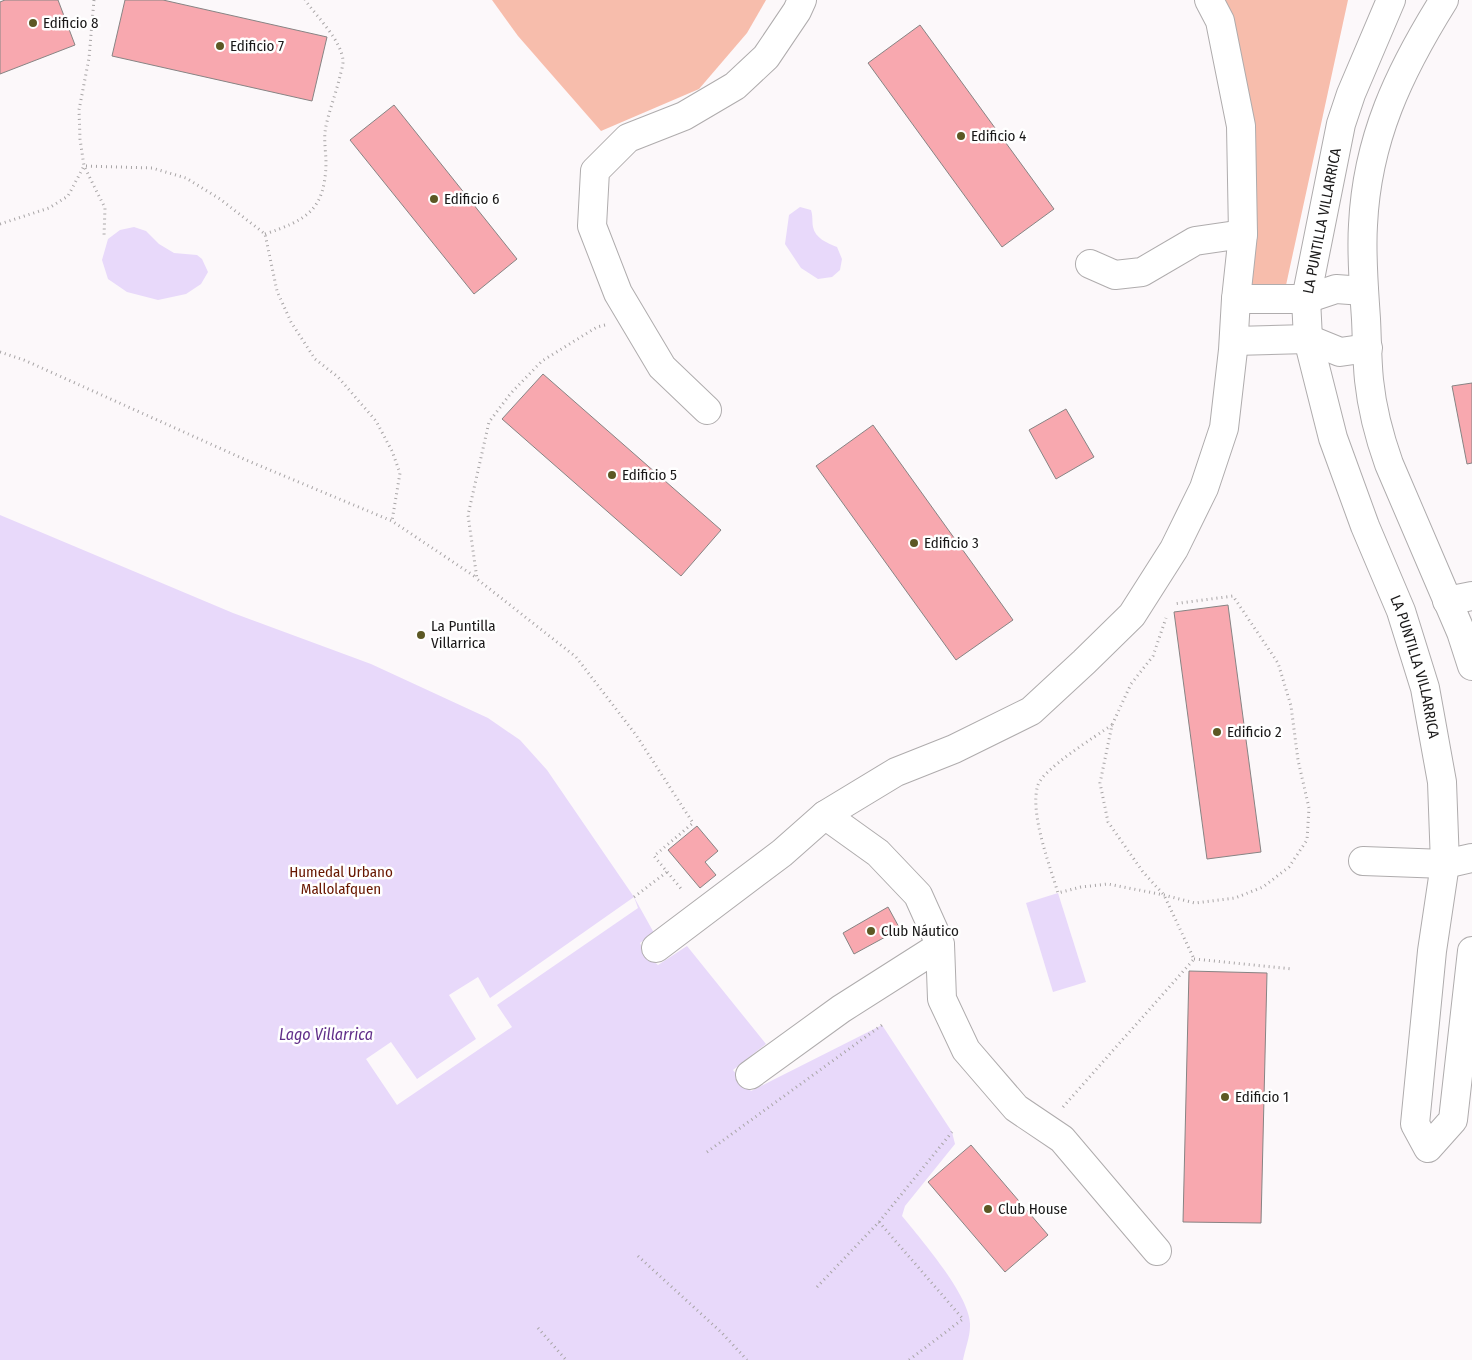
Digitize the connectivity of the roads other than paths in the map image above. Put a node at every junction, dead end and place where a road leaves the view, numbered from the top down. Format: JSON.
{"nodes":[{"id":1,"x":802,"y":0,"type":"edge"},
{"id":2,"x":1209,"y":0,"type":"edge"},
{"id":3,"x":1391,"y":0,"type":"edge"},
{"id":4,"x":1444,"y":0,"type":"edge"},
{"id":5,"x":1243,"y":234,"type":"junction"},
{"id":6,"x":1090,"y":264,"type":"dead end"},
{"id":7,"x":1364,"y":291,"type":"junction"},
{"id":8,"x":1236,"y":299,"type":"junction"},
{"id":9,"x":1306,"y":299,"type":"junction"},
{"id":10,"x":1308,"y":339,"type":"junction"},
{"id":11,"x":1234,"y":341,"type":"junction"},
{"id":12,"x":1368,"y":348,"type":"junction"},
{"id":13,"x":707,"y":410,"type":"dead end"},
{"id":14,"x":1460,"y":599,"type":"edge"},
{"id":15,"x":1472,"y":666,"type":"edge"},
{"id":16,"x":825,"y":815,"type":"junction"},
{"id":17,"x":1472,"y":858,"type":"edge"},
{"id":18,"x":1363,"y":862,"type":"dead end"},
{"id":19,"x":1445,"y":864,"type":"junction"},
{"id":20,"x":940,"y":946,"type":"junction"},
{"id":21,"x":656,"y":948,"type":"dead end"},
{"id":22,"x":1472,"y":951,"type":"edge"},
{"id":23,"x":750,"y":1075,"type":"dead end"},
{"id":24,"x":1156,"y":1251,"type":"dead end"}],
"edges":[{"from":1,"to":13,"type":"street"},
{"from":2,"to":5,"type":"street"},
{"from":3,"to":9,"type":"street","name":"LA PUNTILLA VILLARRICA"},
{"from":4,"to":7,"type":"street"},
{"from":5,"to":6,"type":"street"},
{"from":5,"to":8,"type":"street"},
{"from":7,"to":9,"type":"street"},
{"from":7,"to":12,"type":"street"},
{"from":8,"to":9,"type":"street"},
{"from":8,"to":11,"type":"street"},
{"from":9,"to":10,"type":"street","name":"LA PUNTILLA VILLARRICA"},
{"from":10,"to":11,"type":"street"},
{"from":10,"to":12,"type":"street"},
{"from":10,"to":19,"type":"street","name":"LA PUNTILLA VILLARRICA"},
{"from":11,"to":16,"type":"street"},
{"from":12,"to":14,"type":"street"},
{"from":14,"to":15,"type":"street"},
{"from":16,"to":20,"type":"street"},
{"from":16,"to":21,"type":"street"},
{"from":17,"to":19,"type":"street"},
{"from":18,"to":19,"type":"street"},
{"from":19,"to":22,"type":"street","name":"LA PUNTILLA VILLARRICA"},
{"from":20,"to":23,"type":"street"},
{"from":20,"to":24,"type":"street"}]}
